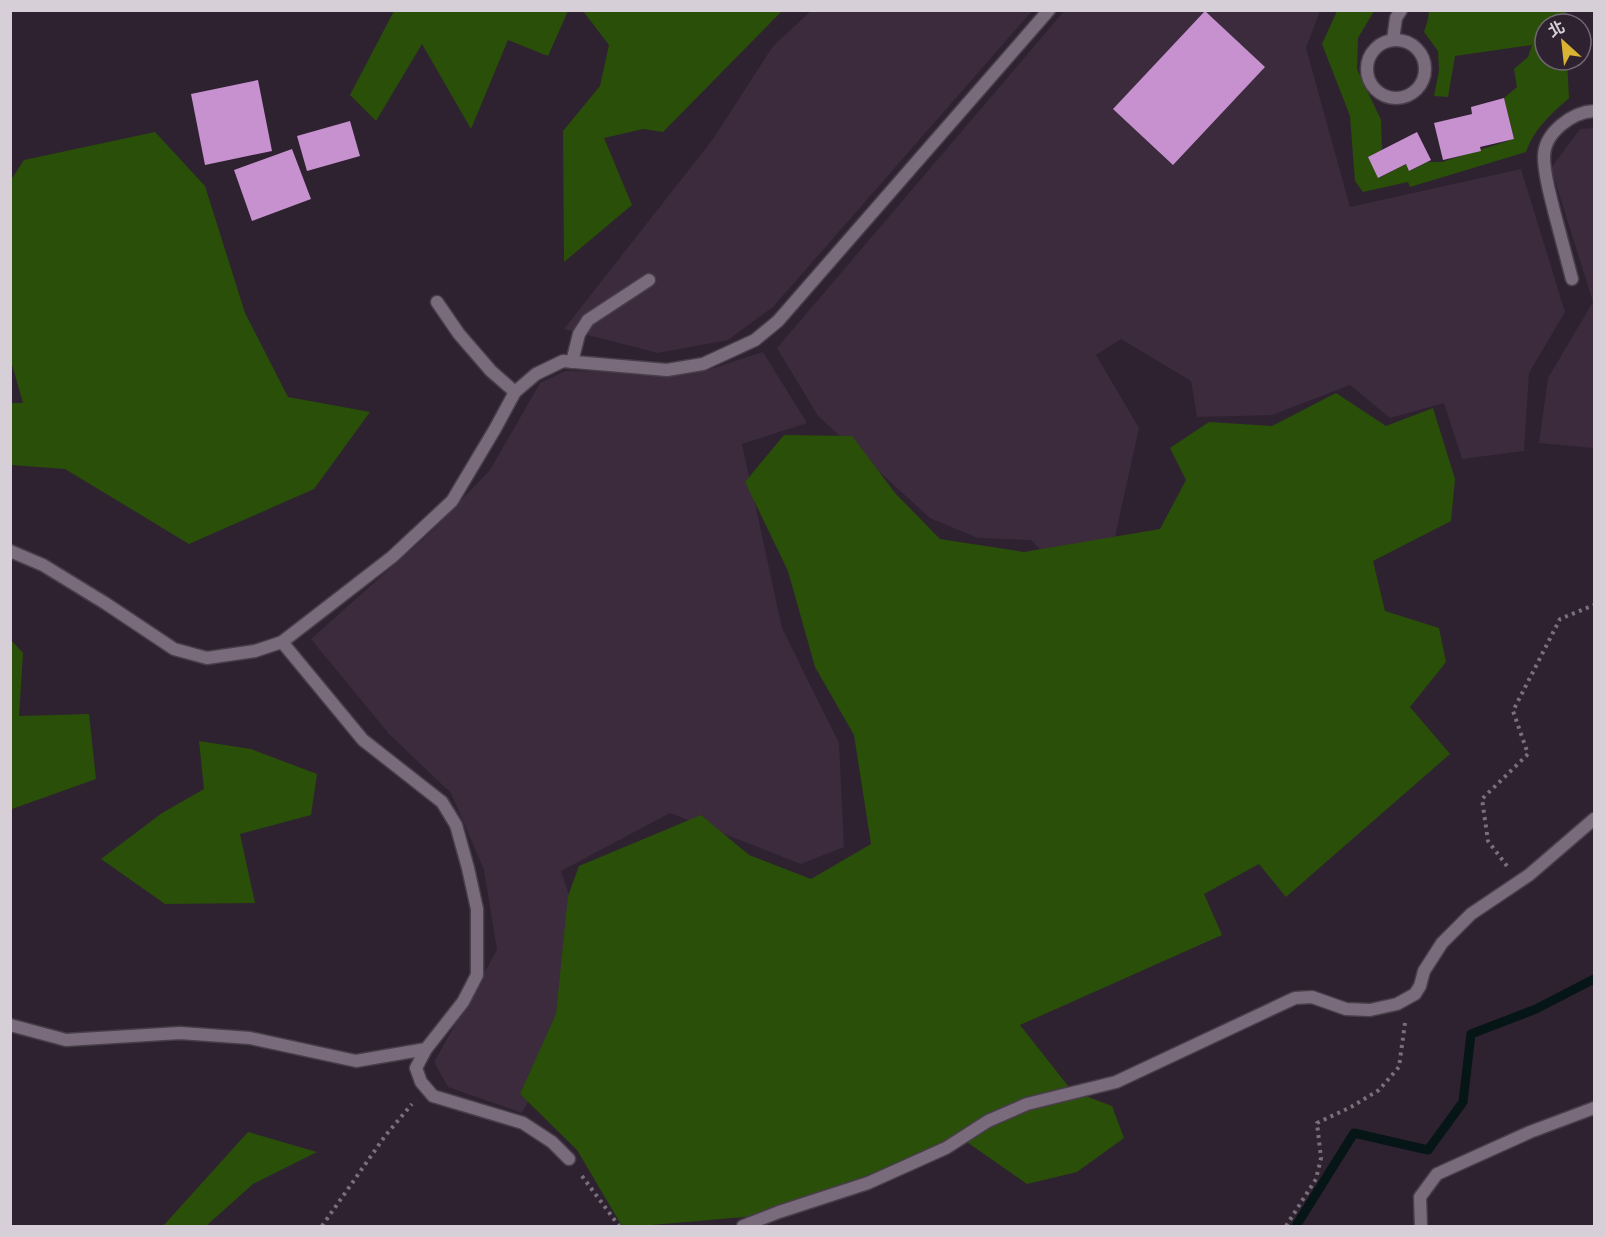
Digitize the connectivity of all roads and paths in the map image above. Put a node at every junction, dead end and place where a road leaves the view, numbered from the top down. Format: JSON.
{"nodes":[{"id":1,"x":1048,"y":10,"type":"edge"},
{"id":2,"x":1401,"y":10,"type":"edge"},
{"id":3,"x":1393,"y":40,"type":"junction"},
{"id":4,"x":1594,"y":111,"type":"edge"},
{"id":5,"x":1572,"y":279,"type":"dead end"},
{"id":6,"x":649,"y":280,"type":"dead end"},
{"id":7,"x":437,"y":302,"type":"dead end"},
{"id":8,"x":572,"y":362,"type":"junction"},
{"id":9,"x":515,"y":392,"type":"junction"},
{"id":10,"x":10,"y":551,"type":"edge"},
{"id":11,"x":1594,"y":605,"type":"edge"},
{"id":12,"x":282,"y":642,"type":"junction"},
{"id":13,"x":1594,"y":819,"type":"edge"},
{"id":14,"x":1520,"y":882,"type":"junction"},
{"id":15,"x":1410,"y":996,"type":"junction"},
{"id":16,"x":10,"y":1025,"type":"edge"},
{"id":17,"x":426,"y":1049,"type":"junction"},
{"id":18,"x":426,"y":1087,"type":"junction"},
{"id":19,"x":1594,"y":1108,"type":"edge"},
{"id":20,"x":569,"y":1159,"type":"joint"},
{"id":21,"x":322,"y":1227,"type":"edge"},
{"id":22,"x":619,"y":1227,"type":"edge"},
{"id":23,"x":743,"y":1227,"type":"edge"},
{"id":24,"x":1286,"y":1227,"type":"edge"},
{"id":25,"x":1421,"y":1227,"type":"edge"}],
"edges":[{"from":1,"to":8,"type":"street"},
{"from":2,"to":3,"type":"street"},
{"from":3,"to":3,"type":"street"},
{"from":4,"to":5,"type":"street"},
{"from":6,"to":8,"type":"street"},
{"from":7,"to":9,"type":"street"},
{"from":8,"to":9,"type":"street"},
{"from":9,"to":12,"type":"street"},
{"from":10,"to":12,"type":"street"},
{"from":11,"to":14,"type":"path"},
{"from":12,"to":17,"type":"street"},
{"from":13,"to":14,"type":"street"},
{"from":14,"to":15,"type":"street"},
{"from":15,"to":23,"type":"street"},
{"from":15,"to":24,"type":"path"},
{"from":16,"to":17,"type":"street"},
{"from":17,"to":18,"type":"street"},
{"from":18,"to":20,"type":"street"},
{"from":18,"to":21,"type":"path"},
{"from":19,"to":25,"type":"street"},
{"from":20,"to":22,"type":"path"}]}
